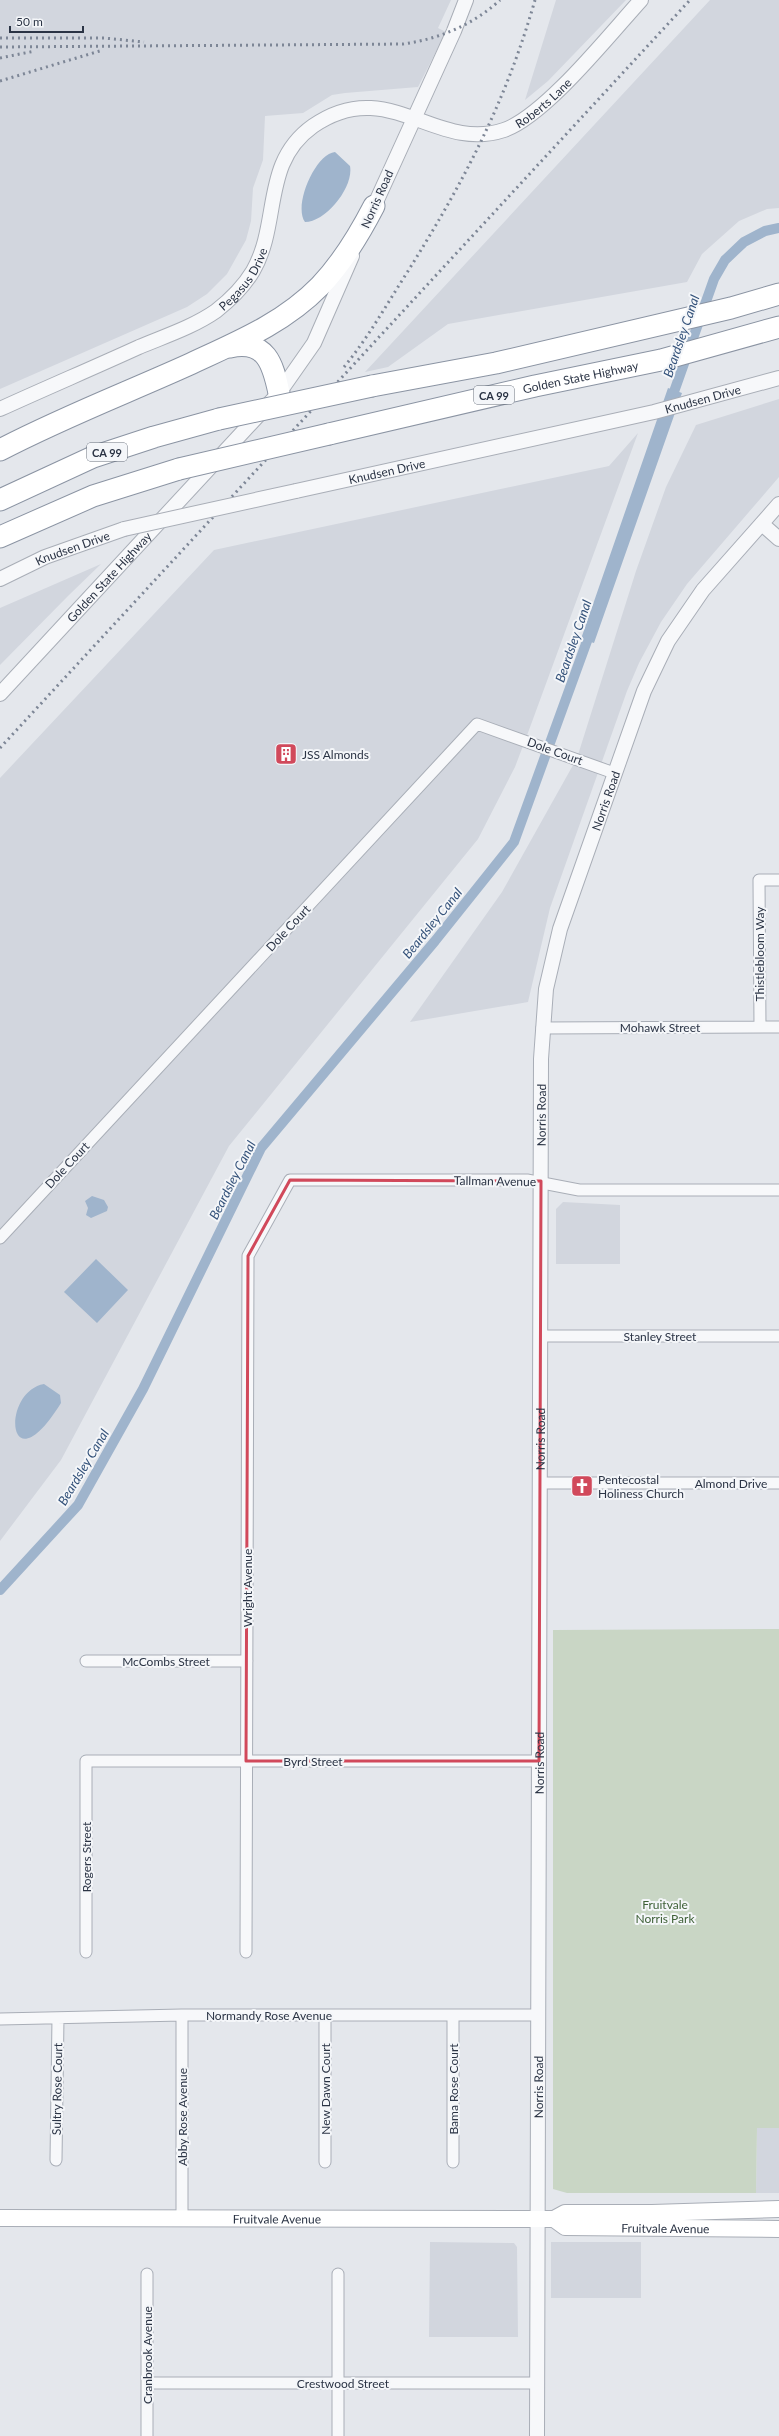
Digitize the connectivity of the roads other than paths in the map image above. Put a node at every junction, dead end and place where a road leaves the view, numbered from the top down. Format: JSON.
{"nodes":[{"id":1,"x":466,"y":0,"type":"edge"},
{"id":2,"x":641,"y":0,"type":"edge"},
{"id":3,"x":414,"y":118,"type":"junction"},
{"id":4,"x":374,"y":206,"type":"junction"},
{"id":5,"x":779,"y":294,"type":"edge"},
{"id":6,"x":779,"y":327,"type":"edge"},
{"id":7,"x":226,"y":348,"type":"junction"},
{"id":8,"x":779,"y":378,"type":"edge"},
{"id":9,"x":279,"y":393,"type":"junction"},
{"id":10,"x":0,"y":409,"type":"edge"},
{"id":11,"x":0,"y":450,"type":"edge"},
{"id":12,"x":0,"y":500,"type":"edge"},
{"id":13,"x":779,"y":504,"type":"edge"},
{"id":14,"x":762,"y":524,"type":"junction"},
{"id":15,"x":0,"y":537,"type":"edge"},
{"id":16,"x":779,"y":539,"type":"edge"},
{"id":17,"x":0,"y":579,"type":"edge"},
{"id":18,"x":0,"y":694,"type":"edge"},
{"id":19,"x":614,"y":773,"type":"junction"},
{"id":20,"x":779,"y":880,"type":"edge"},
{"id":21,"x":760,"y":1027,"type":"junction"},
{"id":22,"x":779,"y":1027,"type":"edge"},
{"id":23,"x":542,"y":1028,"type":"junction"},
{"id":24,"x":541,"y":1181,"type":"junction"},
{"id":25,"x":779,"y":1190,"type":"edge"},
{"id":26,"x":263,"y":1229,"type":"joint"},
{"id":27,"x":0,"y":1238,"type":"edge"},
{"id":28,"x":540,"y":1336,"type":"junction"},
{"id":29,"x":779,"y":1336,"type":"edge"},
{"id":30,"x":540,"y":1483,"type":"junction"},
{"id":31,"x":779,"y":1483,"type":"edge"},
{"id":32,"x":86,"y":1661,"type":"dead end"},
{"id":33,"x":246,"y":1661,"type":"junction"},
{"id":34,"x":86,"y":1761,"type":"joint"},
{"id":35,"x":246,"y":1761,"type":"junction"},
{"id":36,"x":539,"y":1761,"type":"junction"},
{"id":37,"x":86,"y":1952,"type":"dead end"},
{"id":38,"x":246,"y":1952,"type":"dead end"},
{"id":39,"x":182,"y":2015,"type":"junction"},
{"id":40,"x":325,"y":2015,"type":"junction"},
{"id":41,"x":453,"y":2015,"type":"junction"},
{"id":42,"x":538,"y":2015,"type":"junction"},
{"id":43,"x":58,"y":2018,"type":"junction"},
{"id":44,"x":0,"y":2019,"type":"edge"},
{"id":45,"x":56,"y":2160,"type":"dead end"},
{"id":46,"x":325,"y":2162,"type":"dead end"},
{"id":47,"x":453,"y":2162,"type":"dead end"},
{"id":48,"x":779,"y":2209,"type":"edge"},
{"id":49,"x":0,"y":2218,"type":"edge"},
{"id":50,"x":182,"y":2218,"type":"junction"},
{"id":51,"x":538,"y":2218,"type":"junction"},
{"id":52,"x":554,"y":2218,"type":"junction"},
{"id":53,"x":779,"y":2229,"type":"edge"},
{"id":54,"x":148,"y":2274,"type":"dead end"},
{"id":55,"x":338,"y":2274,"type":"dead end"},
{"id":56,"x":148,"y":2383,"type":"junction"},
{"id":57,"x":338,"y":2383,"type":"junction"},
{"id":58,"x":538,"y":2383,"type":"junction"},
{"id":59,"x":148,"y":2436,"type":"edge"},
{"id":60,"x":338,"y":2436,"type":"edge"},
{"id":61,"x":538,"y":2436,"type":"edge"}],
"edges":[{"from":1,"to":3,"type":"street","name":"Norris Road"},
{"from":2,"to":3,"type":"street","name":"Roberts Lane"},
{"from":3,"to":4,"type":"street","name":"Norris Road"},
{"from":3,"to":10,"type":"street","name":"Pegasus Drive"},
{"from":4,"to":7,"type":"highway"},
{"from":4,"to":9,"type":"street","name":"Norris Road"},
{"from":5,"to":12,"type":"highway","number":"CA 99","bridge":true},
{"from":6,"to":15,"type":"highway","name":"Golden State Highway","number":"CA 99","bridge":true},
{"from":7,"to":9,"type":"highway"},
{"from":7,"to":11,"type":"highway"},
{"from":8,"to":17,"type":"street","name":"Knudsen Drive","bridge":true},
{"from":9,"to":18,"type":"street","name":"Golden State Highway"},
{"from":13,"to":14,"type":"street","name":"Norris Road"},
{"from":14,"to":16,"type":"street"},
{"from":14,"to":19,"type":"street","name":"Norris Road"},
{"from":19,"to":23,"type":"street","name":"Norris Road"},
{"from":19,"to":27,"type":"street","name":"Dole Court"},
{"from":20,"to":21,"type":"street","name":"Thistlebloom Way"},
{"from":21,"to":22,"type":"street","name":"Mohawk Street"},
{"from":21,"to":23,"type":"street","name":"Mohawk Street"},
{"from":23,"to":24,"type":"street","name":"Norris Road"},
{"from":24,"to":25,"type":"street","name":"Tallman Avenue"},
{"from":24,"to":26,"type":"street","name":"Tallman Avenue"},
{"from":24,"to":28,"type":"street","name":"Norris Road"},
{"from":26,"to":33,"type":"street","name":"Wright Avenue"},
{"from":28,"to":29,"type":"street","name":"Stanley Street"},
{"from":28,"to":30,"type":"street","name":"Norris Road"},
{"from":30,"to":31,"type":"street","name":"Almond Drive"},
{"from":30,"to":36,"type":"street","name":"Norris Road"},
{"from":32,"to":33,"type":"street","name":"McCombs Street"},
{"from":33,"to":35,"type":"street","name":"Wright Avenue"},
{"from":34,"to":35,"type":"street","name":"Byrd Street"},
{"from":34,"to":37,"type":"street","name":"Rogers Street"},
{"from":35,"to":36,"type":"street","name":"Byrd Street"},
{"from":35,"to":38,"type":"street","name":"Wright Avenue"},
{"from":36,"to":42,"type":"street","name":"Norris Road"},
{"from":39,"to":40,"type":"street","name":"Normandy Rose Avenue"},
{"from":39,"to":43,"type":"street","name":"Normandy Rose Avenue"},
{"from":39,"to":50,"type":"street","name":"Abby Rose Avenue"},
{"from":40,"to":41,"type":"street","name":"Normandy Rose Avenue"},
{"from":40,"to":46,"type":"street","name":"New Dawn Court"},
{"from":41,"to":42,"type":"street","name":"Normandy Rose Avenue"},
{"from":41,"to":47,"type":"street","name":"Bama Rose Court"},
{"from":42,"to":51,"type":"street","name":"Norris Road"},
{"from":43,"to":44,"type":"street","name":"Normandy Rose Avenue"},
{"from":43,"to":45,"type":"street","name":"Sultry Rose Court"},
{"from":48,"to":52,"type":"main road","name":"Fruitvale Avenue"},
{"from":49,"to":50,"type":"main road","name":"Fruitvale Avenue"},
{"from":50,"to":51,"type":"main road","name":"Fruitvale Avenue"},
{"from":51,"to":52,"type":"main road","name":"Fruitvale Avenue"},
{"from":51,"to":58,"type":"street","name":"Norris Road"},
{"from":52,"to":53,"type":"main road","name":"Fruitvale Avenue"},
{"from":54,"to":56,"type":"street","name":"Cranbrook Avenue"},
{"from":55,"to":57,"type":"street"},
{"from":56,"to":57,"type":"street","name":"Crestwood Street"},
{"from":56,"to":59,"type":"street","name":"Cranbrook Avenue"},
{"from":57,"to":58,"type":"street","name":"Crestwood Street"},
{"from":57,"to":60,"type":"street"},
{"from":58,"to":61,"type":"street","name":"Norris Road"}]}
